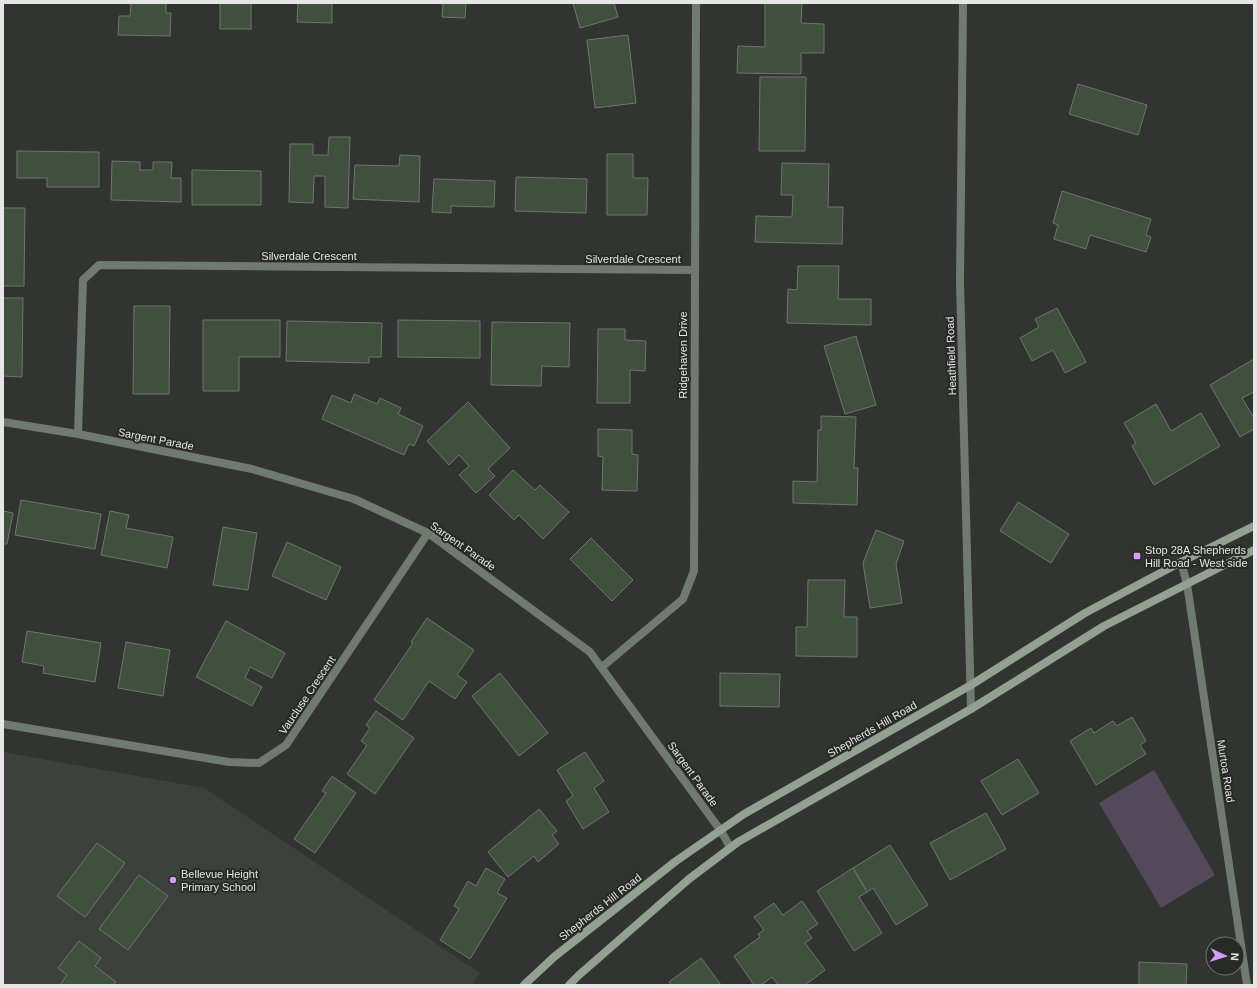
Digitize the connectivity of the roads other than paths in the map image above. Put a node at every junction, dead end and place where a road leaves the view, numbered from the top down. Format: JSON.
{"nodes":[{"id":1,"x":696,"y":3,"type":"edge"},
{"id":2,"x":963,"y":3,"type":"edge"},
{"id":3,"x":695,"y":270,"type":"junction"},
{"id":4,"x":3,"y":422,"type":"edge"},
{"id":5,"x":78,"y":434,"type":"junction"},
{"id":6,"x":1254,"y":526,"type":"edge"},
{"id":7,"x":428,"y":533,"type":"junction"},
{"id":8,"x":1254,"y":550,"type":"edge"},
{"id":9,"x":1181,"y":562,"type":"junction"},
{"id":10,"x":1187,"y":584,"type":"junction"},
{"id":11,"x":602,"y":667,"type":"junction"},
{"id":12,"x":971,"y":685,"type":"junction"},
{"id":13,"x":971,"y":709,"type":"junction"},
{"id":14,"x":3,"y":724,"type":"edge"},
{"id":15,"x":721,"y":831,"type":"junction"},
{"id":16,"x":730,"y":847,"type":"junction"},
{"id":17,"x":524,"y":985,"type":"edge"},
{"id":18,"x":569,"y":985,"type":"edge"},
{"id":19,"x":1247,"y":985,"type":"edge"}],
"edges":[{"from":1,"to":3,"type":"street","name":"Ridgehaven Drive"},
{"from":2,"to":12,"type":"street","name":"Heathfield Road"},
{"from":3,"to":5,"type":"street","name":"Silverdale Crescent"},
{"from":3,"to":11,"type":"street","name":"Ridgehaven Drive"},
{"from":4,"to":5,"type":"street","name":"Sargent Parade"},
{"from":5,"to":7,"type":"street","name":"Sargent Parade"},
{"from":6,"to":9,"type":"main road","name":"Shepherds Hill Road"},
{"from":7,"to":11,"type":"street","name":"Sargent Parade"},
{"from":7,"to":14,"type":"street","name":"Vaucluse Crescent"},
{"from":8,"to":10,"type":"main road"},
{"from":9,"to":10,"type":"street","name":"Murtoa Road"},
{"from":9,"to":12,"type":"main road","name":"Shepherds Hill Road"},
{"from":10,"to":13,"type":"main road"},
{"from":10,"to":19,"type":"street","name":"Murtoa Road"},
{"from":11,"to":15,"type":"street","name":"Sargent Parade"},
{"from":12,"to":13,"type":"street","name":"Heathfield Road"},
{"from":12,"to":15,"type":"main road","name":"Shepherds Hill Road"},
{"from":13,"to":16,"type":"main road"},
{"from":15,"to":16,"type":"street","name":"Sargent Parade"},
{"from":15,"to":17,"type":"main road","name":"Shepherds Hill Road"},
{"from":16,"to":18,"type":"main road"}]}
